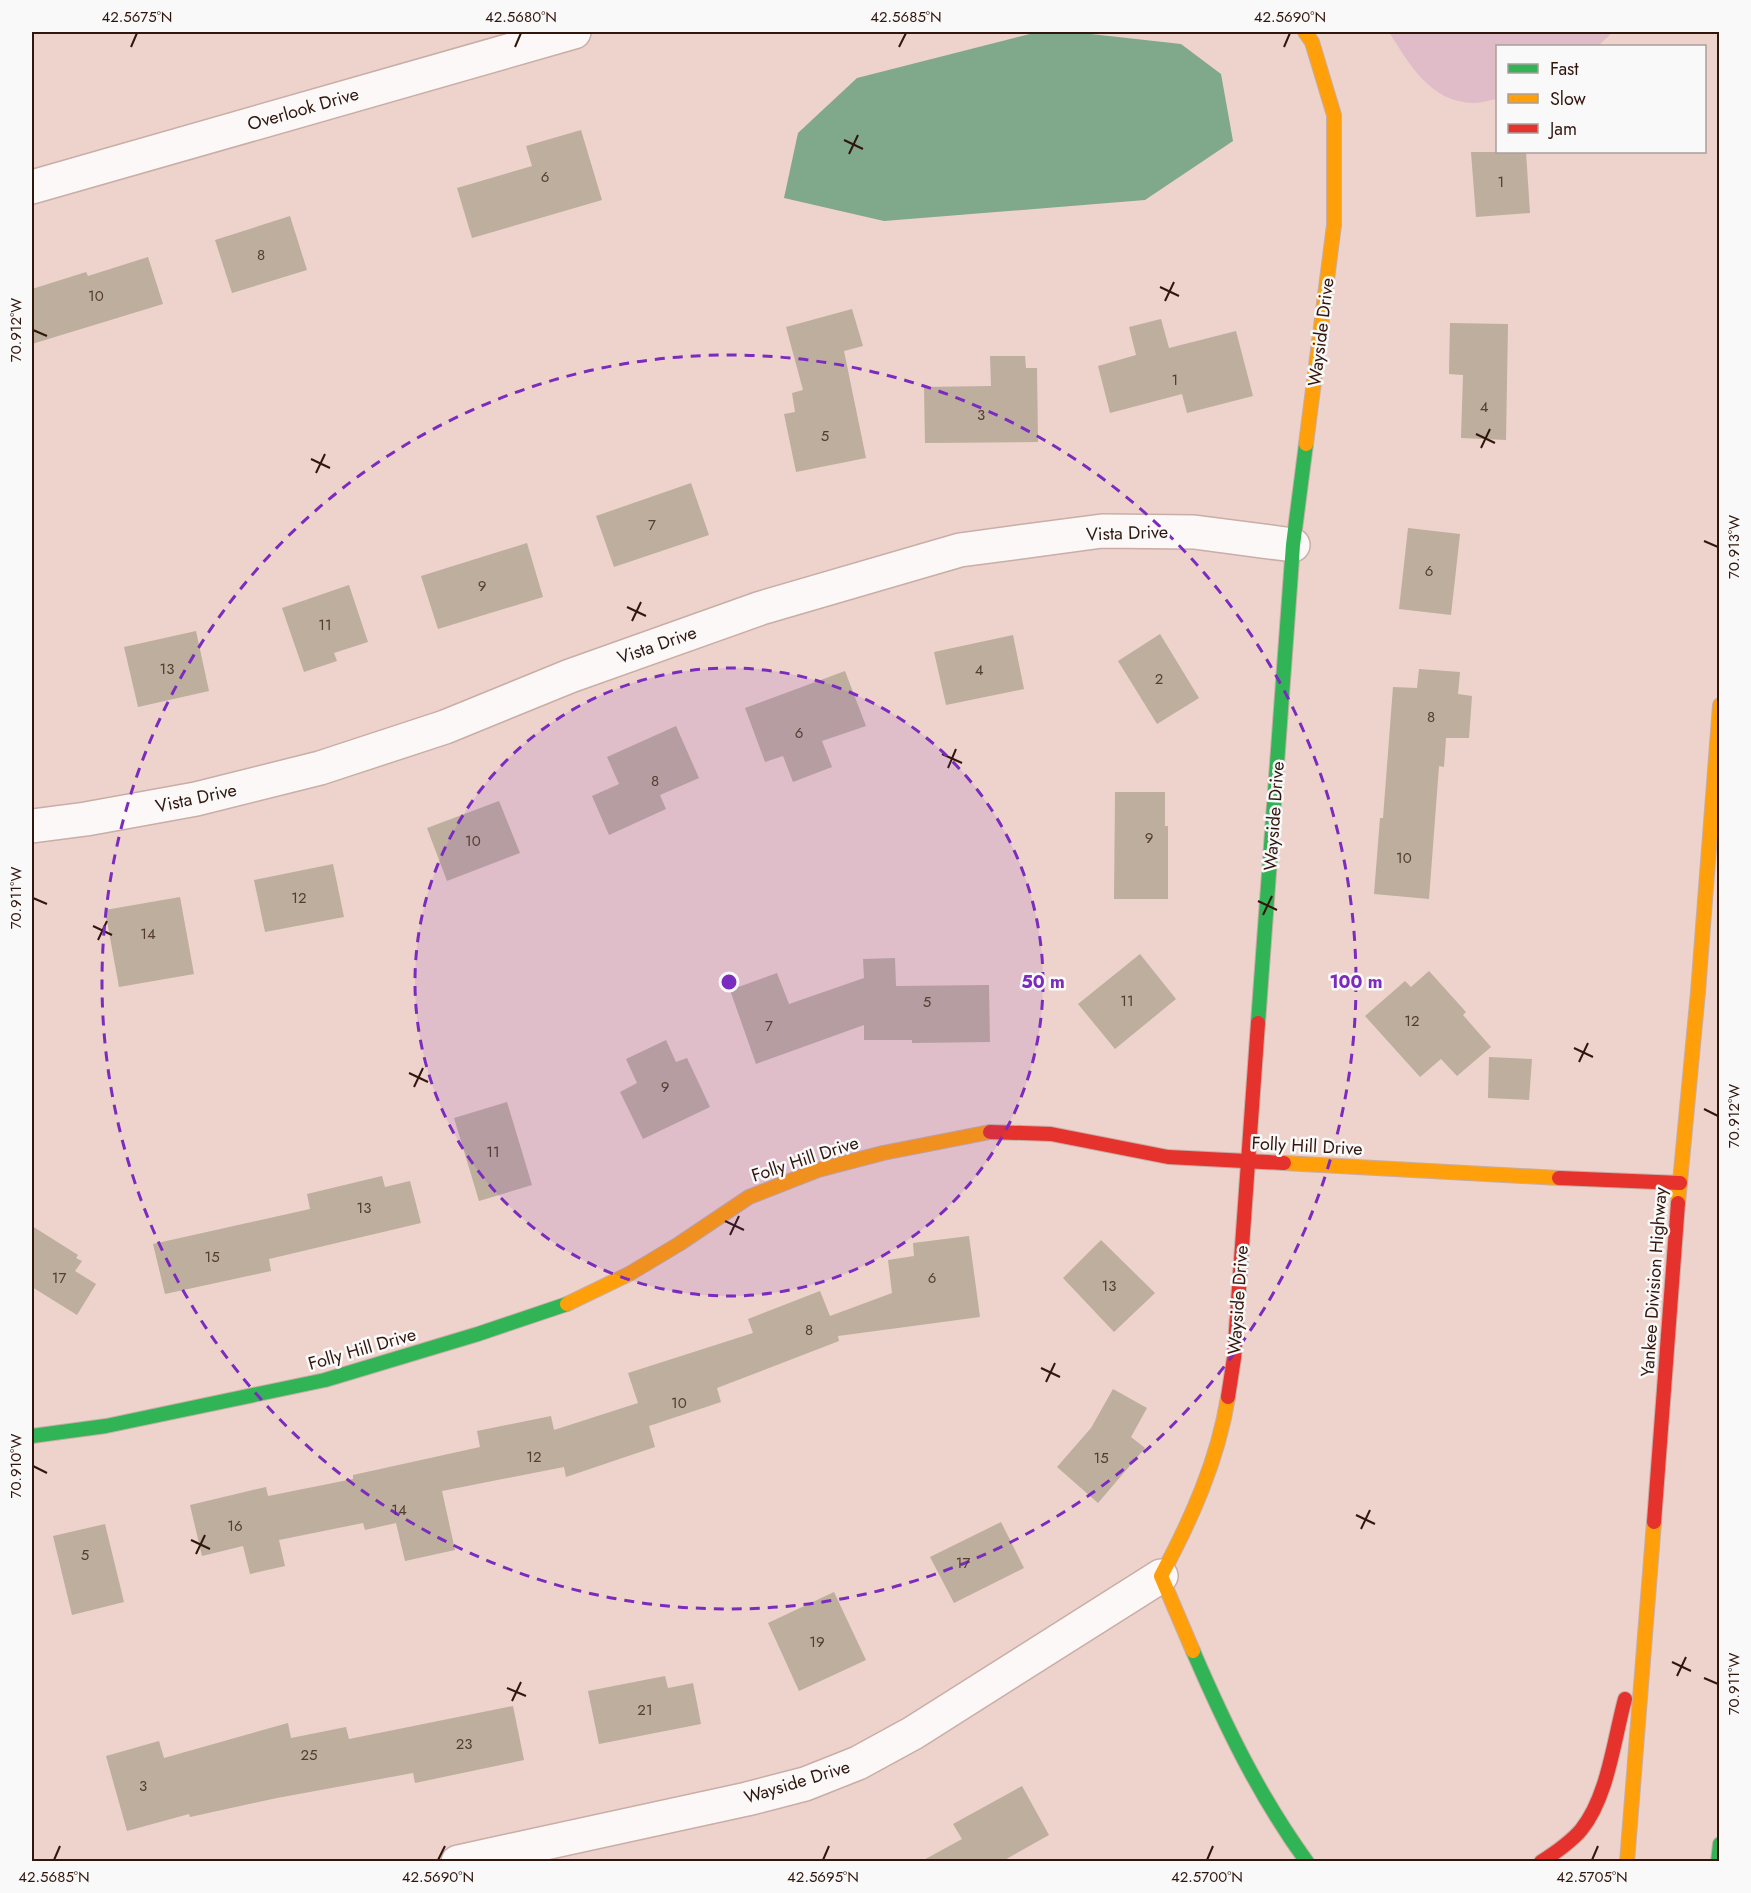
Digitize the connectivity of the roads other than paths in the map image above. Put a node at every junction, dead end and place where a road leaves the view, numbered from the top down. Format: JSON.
{"nodes":[{"id":1,"x":574,"y":32,"type":"edge"},
{"id":2,"x":1305,"y":32,"type":"edge"},
{"id":3,"x":32,"y":187,"type":"edge"},
{"id":4,"x":1293,"y":545,"type":"junction"},
{"id":5,"x":1719,"y":705,"type":"edge"},
{"id":6,"x":32,"y":826,"type":"edge"},
{"id":7,"x":1248,"y":1161,"type":"junction"},
{"id":8,"x":1680,"y":1183,"type":"junction"},
{"id":9,"x":32,"y":1436,"type":"edge"},
{"id":10,"x":1161,"y":1576,"type":"junction"},
{"id":11,"x":1646,"y":1616,"type":"junction"},
{"id":12,"x":1719,"y":1844,"type":"edge"},
{"id":13,"x":458,"y":1862,"type":"edge"},
{"id":14,"x":1307,"y":1862,"type":"edge"},
{"id":15,"x":1540,"y":1862,"type":"edge"},
{"id":16,"x":1627,"y":1862,"type":"edge"},
{"id":17,"x":1718,"y":1862,"type":"edge"}],
"edges":[{"from":1,"to":3,"type":"street","name":"Overlook Drive"},
{"from":2,"to":4,"type":"main road","name":"Wayside Drive"},
{"from":4,"to":6,"type":"street","name":"Vista Drive"},
{"from":4,"to":7,"type":"main road","name":"Wayside Drive"},
{"from":5,"to":8,"type":"main road","name":"Yankee Division Highway"},
{"from":7,"to":8,"type":"main road","name":"Folly Hill Drive"},
{"from":7,"to":9,"type":"main road","name":"Folly Hill Drive"},
{"from":7,"to":10,"type":"main road","name":"Wayside Drive"},
{"from":8,"to":11,"type":"main road","name":"Yankee Division Highway"},
{"from":10,"to":13,"type":"street","name":"Wayside Drive"},
{"from":10,"to":14,"type":"main road"},
{"from":11,"to":15,"type":"main road"},
{"from":11,"to":16,"type":"main road","name":"Yankee Division Highway"},
{"from":12,"to":17,"type":"main road"}]}
